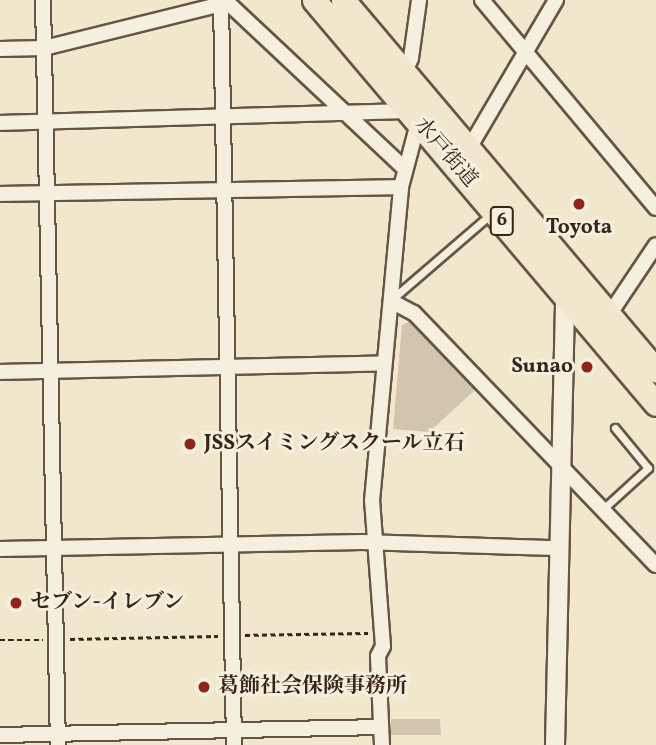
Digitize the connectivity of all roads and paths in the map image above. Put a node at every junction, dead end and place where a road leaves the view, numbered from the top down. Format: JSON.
{"nodes":[{"id":1,"x":43,"y":0,"type":"edge"},
{"id":2,"x":303,"y":0,"type":"edge"},
{"id":3,"x":314,"y":0,"type":"edge"},
{"id":4,"x":346,"y":0,"type":"edge"},
{"id":5,"x":419,"y":0,"type":"edge"},
{"id":6,"x":482,"y":0,"type":"edge"},
{"id":7,"x":556,"y":0,"type":"edge"},
{"id":8,"x":222,"y":2,"type":"edge"},
{"id":9,"x":346,"y":40,"type":"junction"},
{"id":10,"x":0,"y":48,"type":"edge"},
{"id":11,"x":44,"y":48,"type":"junction"},
{"id":12,"x":525,"y":51,"type":"junction"},
{"id":13,"x":404,"y":74,"type":"junction"},
{"id":14,"x":349,"y":115,"type":"junction"},
{"id":15,"x":221,"y":117,"type":"junction"},
{"id":16,"x":413,"y":117,"type":"junction"},
{"id":17,"x":45,"y":121,"type":"junction"},
{"id":18,"x":0,"y":122,"type":"edge"},
{"id":19,"x":468,"y":150,"type":"junction"},
{"id":20,"x":404,"y":168,"type":"junction"},
{"id":21,"x":401,"y":187,"type":"junction"},
{"id":22,"x":223,"y":190,"type":"junction"},
{"id":23,"x":46,"y":192,"type":"junction"},
{"id":24,"x":0,"y":194,"type":"edge"},
{"id":25,"x":656,"y":208,"type":"edge"},
{"id":26,"x":494,"y":211,"type":"junction"},
{"id":27,"x":656,"y":245,"type":"edge"},
{"id":28,"x":567,"y":268,"type":"junction"},
{"id":29,"x":565,"y":297,"type":"junction"},
{"id":30,"x":391,"y":300,"type":"junction"},
{"id":31,"x":595,"y":310,"type":"junction"},
{"id":32,"x":384,"y":363,"type":"junction"},
{"id":33,"x":227,"y":368,"type":"junction"},
{"id":34,"x":50,"y":371,"type":"junction"},
{"id":35,"x":656,"y":371,"type":"edge"},
{"id":36,"x":0,"y":372,"type":"edge"},
{"id":37,"x":656,"y":404,"type":"edge"},
{"id":38,"x":615,"y":428,"type":"dead end"},
{"id":39,"x":559,"y":464,"type":"junction"},
{"id":40,"x":603,"y":509,"type":"junction"},
{"id":41,"x":375,"y":543,"type":"junction"},
{"id":42,"x":231,"y":544,"type":"junction"},
{"id":43,"x":54,"y":548,"type":"junction"},
{"id":44,"x":557,"y":548,"type":"junction"},
{"id":45,"x":0,"y":549,"type":"edge"},
{"id":46,"x":656,"y":565,"type":"edge"},
{"id":47,"x":232,"y":636,"type":"junction"},
{"id":48,"x":56,"y":639,"type":"junction"},
{"id":49,"x":0,"y":640,"type":"edge"},
{"id":50,"x":378,"y":656,"type":"junction"},
{"id":51,"x":381,"y":727,"type":"junction"},
{"id":52,"x":0,"y":735,"type":"edge"},
{"id":53,"x":234,"y":738,"type":"edge"},
{"id":54,"x":58,"y":740,"type":"edge"},
{"id":55,"x":382,"y":745,"type":"edge"},
{"id":56,"x":555,"y":745,"type":"edge"}],
"edges":[{"from":1,"to":11,"type":"street"},
{"from":2,"to":9,"type":"highway"},
{"from":3,"to":9,"type":"highway","name":"水戸街道","number":"6"},
{"from":4,"to":13,"type":"highway","name":"水戸街道","number":"6"},
{"from":5,"to":13,"type":"street"},
{"from":6,"to":12,"type":"street"},
{"from":7,"to":12,"type":"street"},
{"from":8,"to":11,"type":"street"},
{"from":8,"to":14,"type":"street"},
{"from":8,"to":15,"type":"street"},
{"from":9,"to":16,"type":"highway","name":"水戸街道","number":"6"},
{"from":10,"to":11,"type":"street"},
{"from":11,"to":17,"type":"street"},
{"from":12,"to":19,"type":"street"},
{"from":12,"to":25,"type":"street"},
{"from":13,"to":19,"type":"highway","name":"水戸街道","number":"6"},
{"from":14,"to":15,"type":"street"},
{"from":14,"to":16,"type":"street"},
{"from":14,"to":20,"type":"street"},
{"from":15,"to":17,"type":"street"},
{"from":15,"to":22,"type":"street"},
{"from":16,"to":20,"type":"street"},
{"from":16,"to":26,"type":"highway","name":"水戸街道","number":"6"},
{"from":17,"to":18,"type":"street"},
{"from":17,"to":23,"type":"street"},
{"from":19,"to":28,"type":"highway","name":"水戸街道","number":"6"},
{"from":20,"to":21,"type":"street"},
{"from":21,"to":22,"type":"street"},
{"from":21,"to":30,"type":"street"},
{"from":22,"to":23,"type":"street"},
{"from":22,"to":33,"type":"street"},
{"from":23,"to":24,"type":"street"},
{"from":23,"to":34,"type":"street"},
{"from":26,"to":29,"type":"highway","name":"水戸街道","number":"6"},
{"from":26,"to":30,"type":"lane"},
{"from":27,"to":31,"type":"street"},
{"from":28,"to":29,"type":"highway"},
{"from":28,"to":31,"type":"highway","name":"水戸街道","number":"6"},
{"from":29,"to":31,"type":"highway"},
{"from":29,"to":39,"type":"street"},
{"from":30,"to":32,"type":"street"},
{"from":30,"to":39,"type":"street"},
{"from":31,"to":35,"type":"highway","name":"水戸街道","number":"6"},
{"from":31,"to":37,"type":"highway","name":"水戸街道","number":"6"},
{"from":32,"to":33,"type":"street"},
{"from":32,"to":41,"type":"street"},
{"from":33,"to":34,"type":"street"},
{"from":33,"to":42,"type":"street"},
{"from":34,"to":36,"type":"street"},
{"from":34,"to":43,"type":"street"},
{"from":38,"to":40,"type":"lane"},
{"from":39,"to":40,"type":"street"},
{"from":39,"to":44,"type":"street"},
{"from":40,"to":46,"type":"street"},
{"from":41,"to":42,"type":"street"},
{"from":41,"to":44,"type":"street"},
{"from":41,"to":50,"type":"street"},
{"from":42,"to":43,"type":"street"},
{"from":42,"to":47,"type":"street"},
{"from":43,"to":45,"type":"street"},
{"from":43,"to":48,"type":"street"},
{"from":44,"to":56,"type":"street"},
{"from":47,"to":48,"type":"path"},
{"from":47,"to":50,"type":"path"},
{"from":47,"to":53,"type":"street"},
{"from":48,"to":49,"type":"path"},
{"from":48,"to":54,"type":"street"},
{"from":50,"to":51,"type":"street"},
{"from":51,"to":53,"type":"street"},
{"from":51,"to":55,"type":"street"},
{"from":52,"to":54,"type":"street"},
{"from":53,"to":54,"type":"street"}]}
